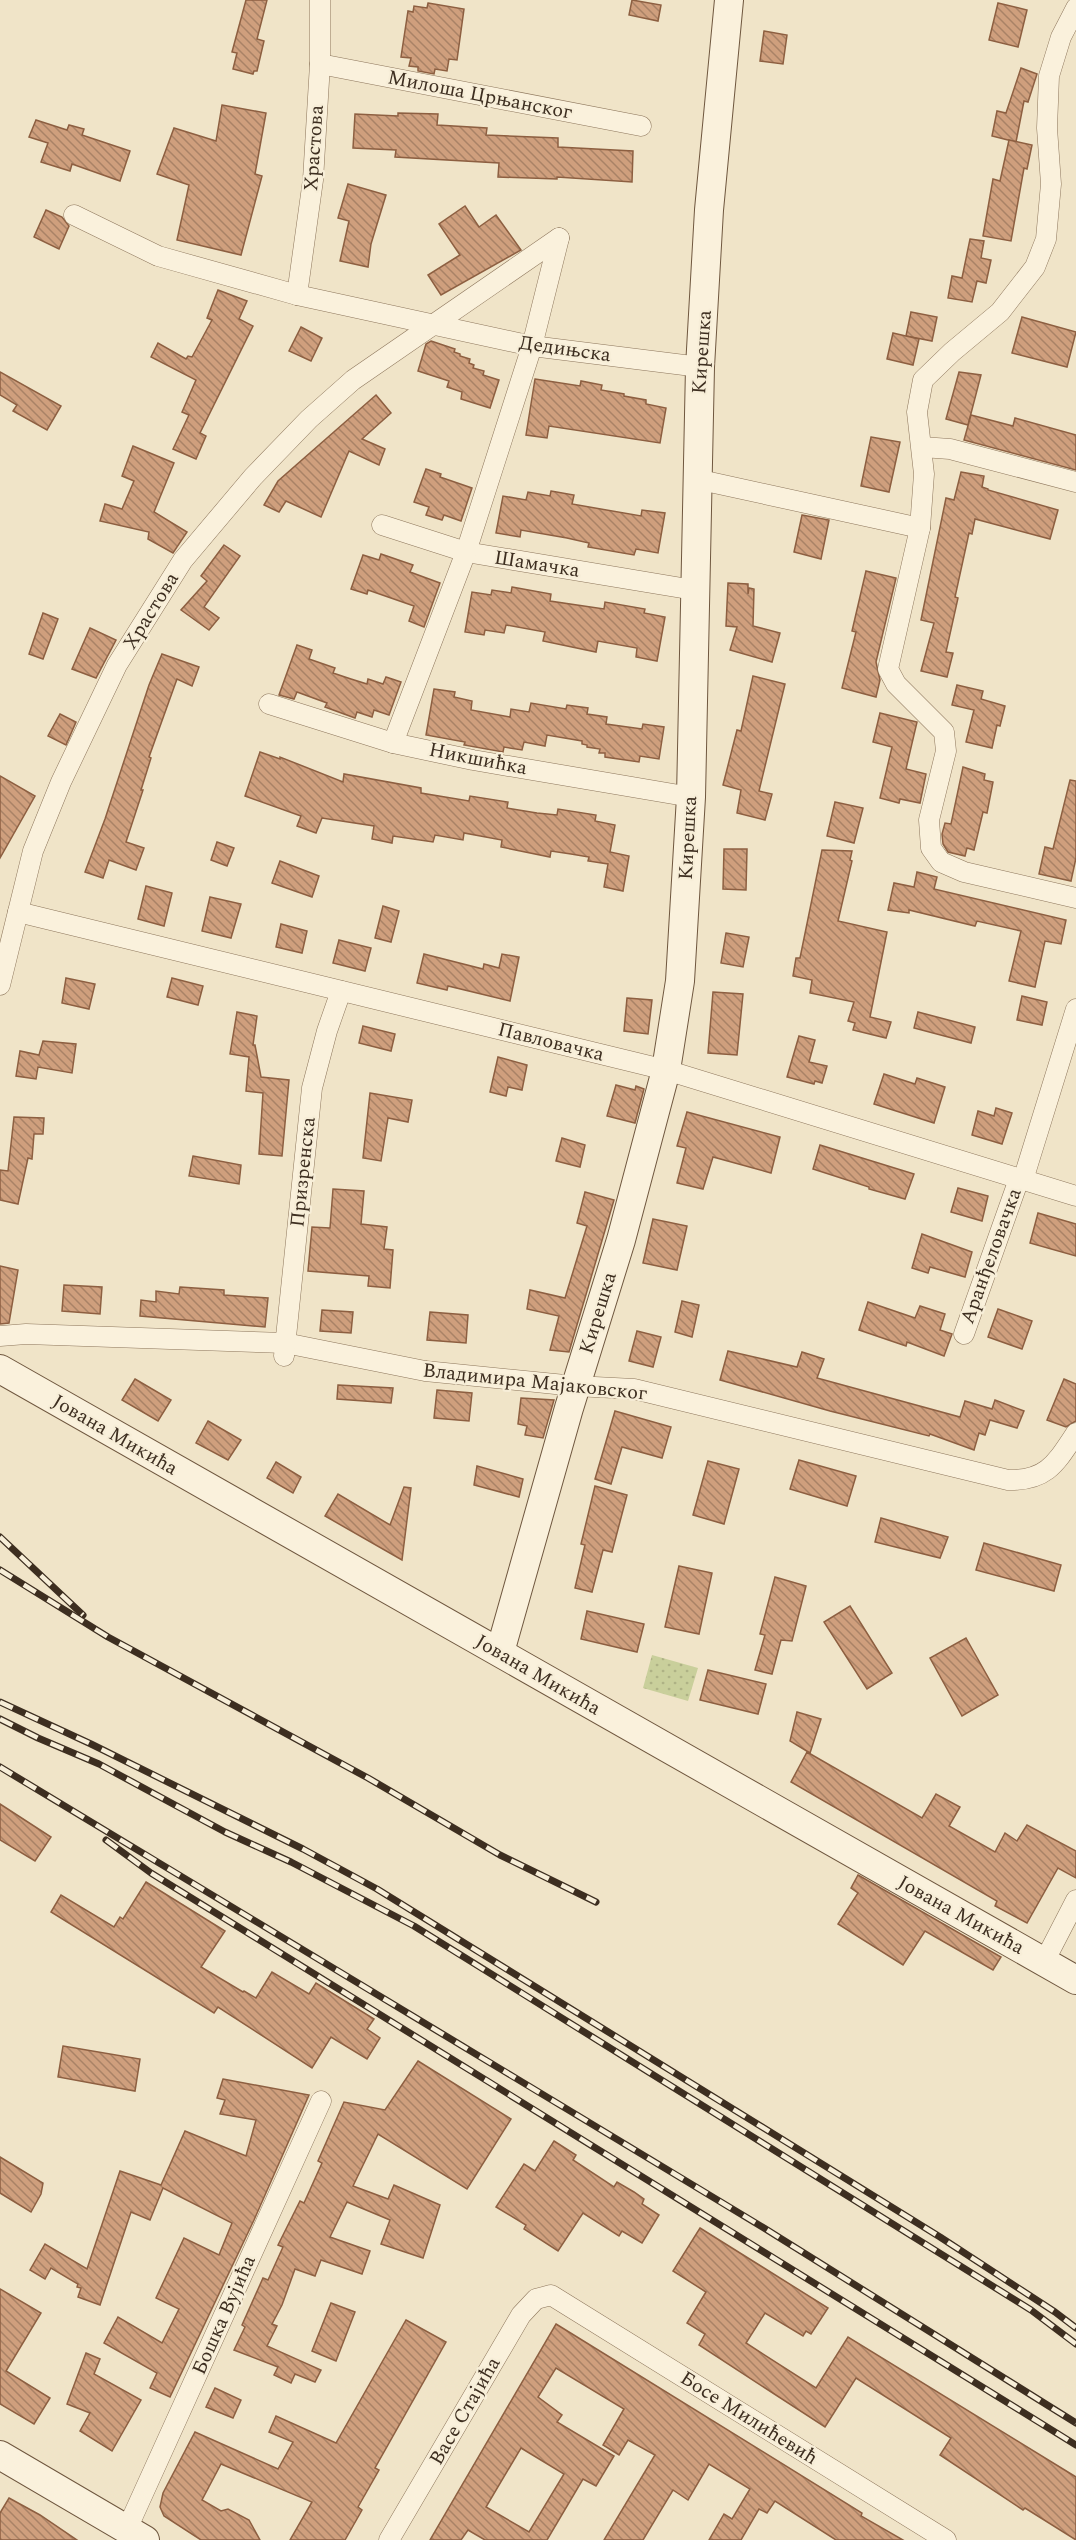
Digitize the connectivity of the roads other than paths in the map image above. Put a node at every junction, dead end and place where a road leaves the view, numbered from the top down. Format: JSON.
{"nodes":[{"id":1,"x":320,"y":0,"type":"edge"},
{"id":2,"x":729,"y":0,"type":"edge"},
{"id":3,"x":1076,"y":8,"type":"edge"},
{"id":4,"x":320,"y":64,"type":"junction"},
{"id":5,"x":641,"y":126,"type":"dead end"},
{"id":6,"x":74,"y":214,"type":"dead end"},
{"id":7,"x":297,"y":294,"type":"junction"},
{"id":8,"x":432,"y":324,"type":"junction"},
{"id":9,"x":532,"y":346,"type":"junction"},
{"id":10,"x":700,"y":367,"type":"junction"},
{"id":11,"x":922,"y":447,"type":"junction"},
{"id":12,"x":696,"y":479,"type":"junction"},
{"id":13,"x":1076,"y":482,"type":"edge"},
{"id":14,"x":382,"y":525,"type":"dead end"},
{"id":15,"x":920,"y":528,"type":"junction"},
{"id":16,"x":466,"y":552,"type":"junction"},
{"id":17,"x":694,"y":590,"type":"junction"},
{"id":18,"x":269,"y":704,"type":"dead end"},
{"id":19,"x":393,"y":743,"type":"junction"},
{"id":20,"x":691,"y":797,"type":"junction"},
{"id":21,"x":1076,"y":898,"type":"edge"},
{"id":22,"x":18,"y":912,"type":"junction"},
{"id":23,"x":0,"y":985,"type":"edge"},
{"id":24,"x":341,"y":991,"type":"junction"},
{"id":25,"x":1076,"y":1009,"type":"edge"},
{"id":26,"x":666,"y":1070,"type":"junction"},
{"id":27,"x":1021,"y":1179,"type":"junction"},
{"id":28,"x":1076,"y":1196,"type":"edge"},
{"id":29,"x":964,"y":1334,"type":"dead end"},
{"id":30,"x":0,"y":1336,"type":"edge"},
{"id":31,"x":285,"y":1350,"type":"junction"},
{"id":32,"x":0,"y":1369,"type":"edge"},
{"id":33,"x":575,"y":1386,"type":"junction"},
{"id":34,"x":1076,"y":1433,"type":"edge"},
{"id":35,"x":500,"y":1652,"type":"junction"},
{"id":36,"x":1076,"y":1900,"type":"edge"},
{"id":37,"x":1044,"y":1962,"type":"junction"},
{"id":38,"x":1076,"y":1980,"type":"edge"},
{"id":39,"x":321,"y":2101,"type":"dead end"},
{"id":40,"x":551,"y":2295,"type":"joint"},
{"id":41,"x":0,"y":2455,"type":"edge"},
{"id":42,"x":136,"y":2535,"type":"edge"},
{"id":43,"x":389,"y":2540,"type":"edge"},
{"id":44,"x":946,"y":2540,"type":"edge"}],
"edges":[{"from":1,"to":4,"type":"street","name":"Храстова"},
{"from":2,"to":10,"type":"street","name":"Кирешка"},
{"from":3,"to":11,"type":"street"},
{"from":4,"to":5,"type":"street","name":"Милоша Црњанског"},
{"from":4,"to":7,"type":"street","name":"Храстова"},
{"from":6,"to":7,"type":"street"},
{"from":7,"to":8,"type":"street"},
{"from":8,"to":9,"type":"street","name":"Дедињска"},
{"from":8,"to":9,"type":"street","name":"Храстова"},
{"from":8,"to":22,"type":"street","name":"Храстова"},
{"from":9,"to":10,"type":"street","name":"Дедињска"},
{"from":9,"to":16,"type":"street"},
{"from":10,"to":12,"type":"street","name":"Кирешка"},
{"from":11,"to":13,"type":"street"},
{"from":11,"to":15,"type":"street"},
{"from":12,"to":15,"type":"street"},
{"from":12,"to":17,"type":"street","name":"Кирешка"},
{"from":14,"to":16,"type":"street","name":"Шамачка"},
{"from":15,"to":21,"type":"street"},
{"from":16,"to":17,"type":"street","name":"Шамачка"},
{"from":16,"to":19,"type":"street"},
{"from":17,"to":20,"type":"street","name":"Кирешка"},
{"from":18,"to":19,"type":"street","name":"Никшићка"},
{"from":19,"to":20,"type":"street","name":"Никшићка"},
{"from":20,"to":26,"type":"street","name":"Кирешка"},
{"from":22,"to":23,"type":"street","name":"Храстова"},
{"from":22,"to":24,"type":"street","name":"Павловачка"},
{"from":24,"to":26,"type":"street","name":"Павловачка"},
{"from":24,"to":31,"type":"street","name":"Призренска"},
{"from":25,"to":27,"type":"street","name":"Аранђеловачка"},
{"from":26,"to":27,"type":"street","name":"Павловачка"},
{"from":26,"to":33,"type":"street","name":"Кирешка"},
{"from":27,"to":28,"type":"street","name":"Павловачка"},
{"from":27,"to":29,"type":"street","name":"Аранђеловачка"},
{"from":30,"to":31,"type":"street","name":"Владимира Мајаковског"},
{"from":31,"to":33,"type":"street","name":"Владимира Мајаковског"},
{"from":32,"to":35,"type":"street","name":"Јована Микића"},
{"from":33,"to":34,"type":"street","name":"Владимира Мајаковског"},
{"from":33,"to":35,"type":"street","name":"Кирешка"},
{"from":35,"to":37,"type":"street","name":"Јована Микића"},
{"from":36,"to":37,"type":"street"},
{"from":37,"to":38,"type":"street","name":"Јована Микића"},
{"from":39,"to":42,"type":"street","name":"Бошка Вујића"},
{"from":40,"to":43,"type":"street","name":"Васе Стајића"},
{"from":40,"to":44,"type":"street","name":"Босе Милићевић"},
{"from":41,"to":42,"type":"street"}]}
